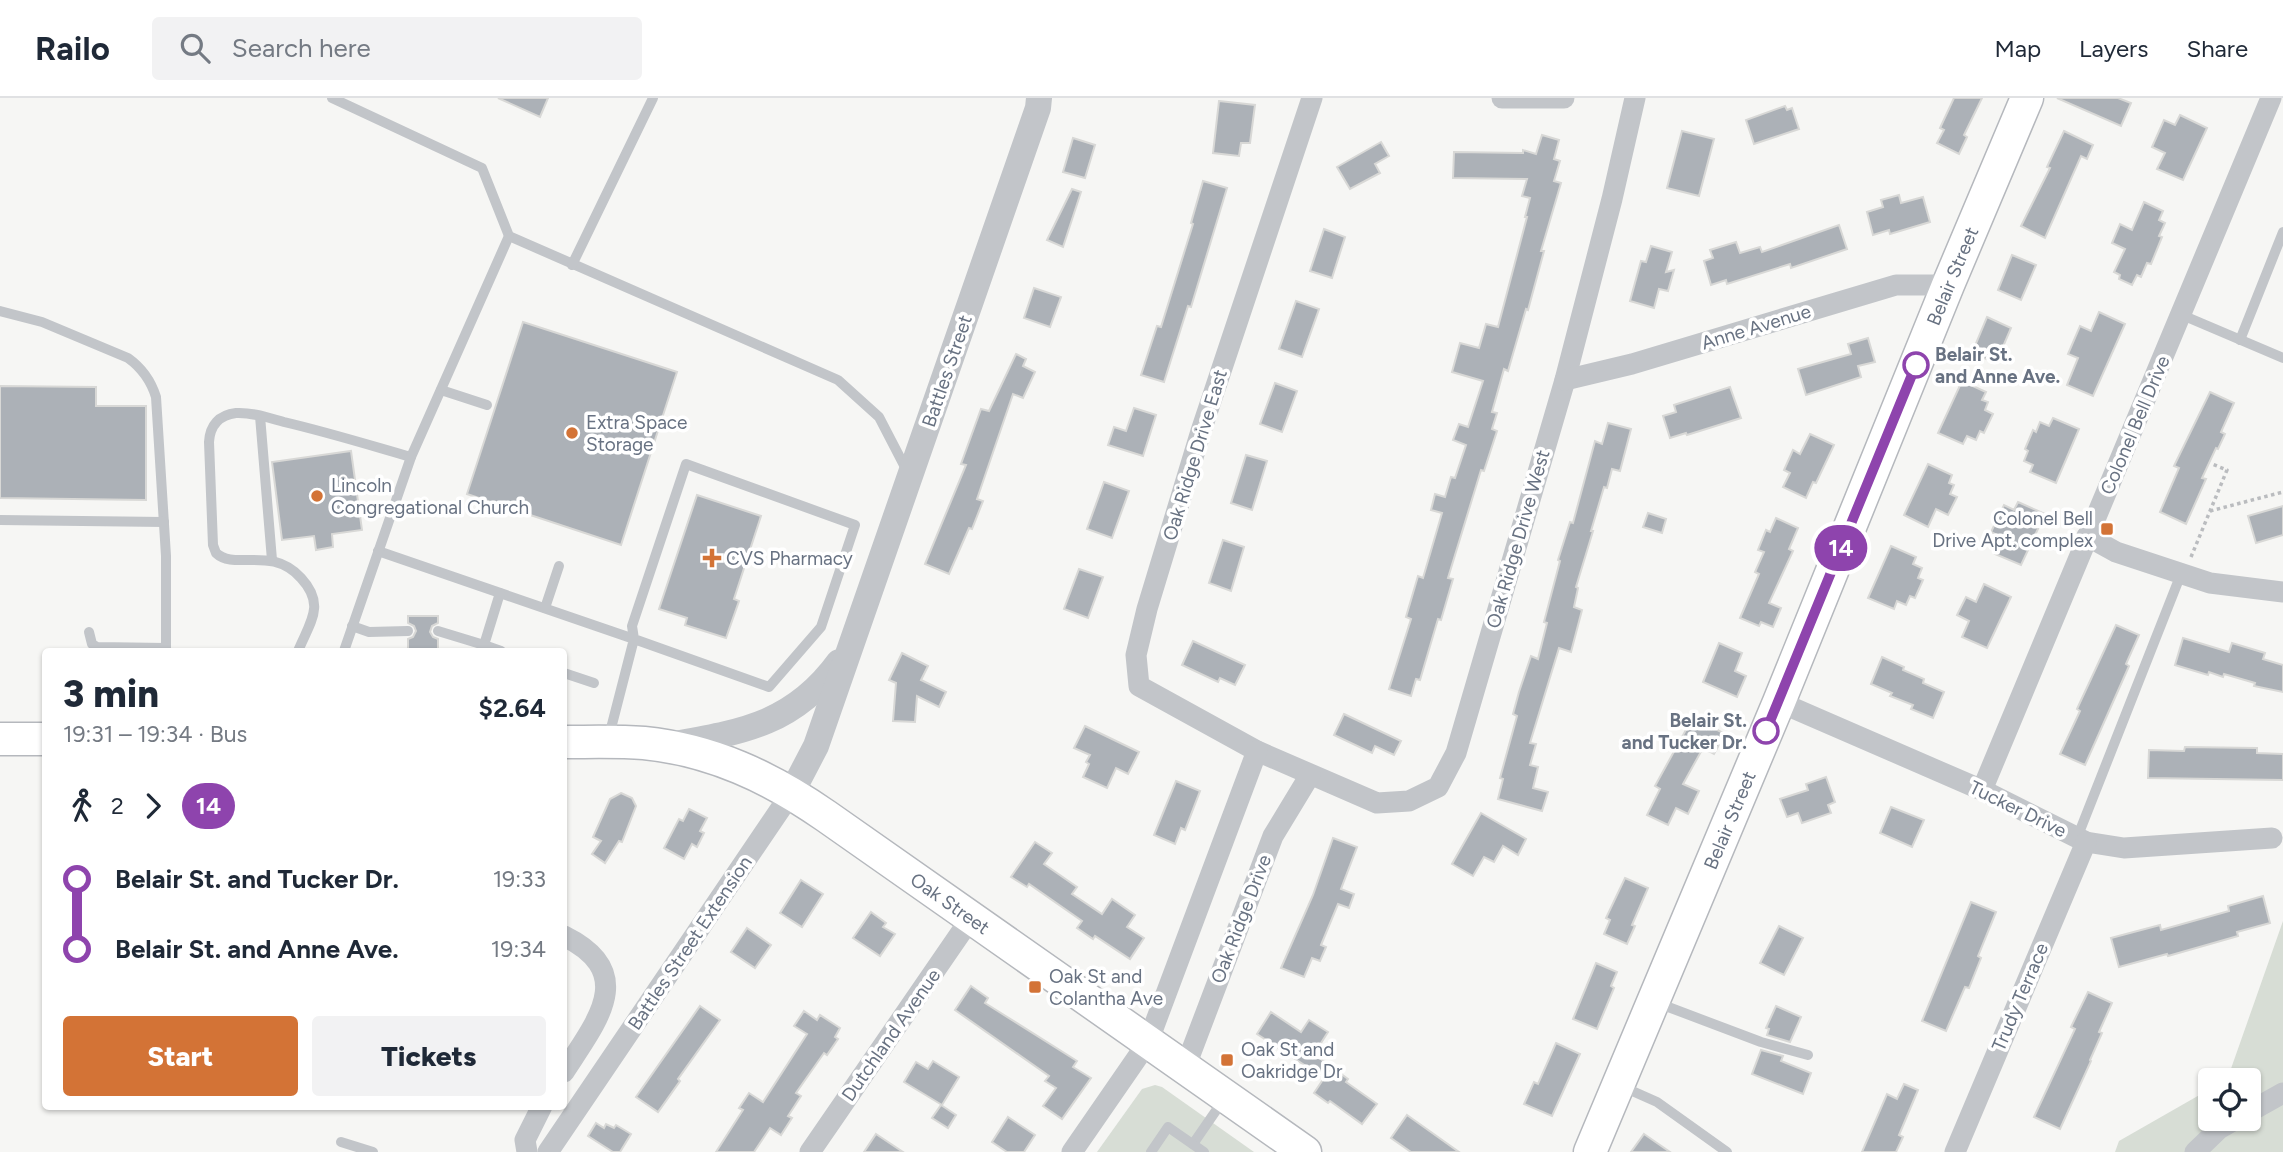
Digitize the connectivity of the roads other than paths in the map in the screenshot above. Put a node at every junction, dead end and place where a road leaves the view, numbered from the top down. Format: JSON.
{"nodes":[{"id":1,"x":332,"y":98,"type":"edge"},
{"id":2,"x":653,"y":98,"type":"edge"},
{"id":3,"x":1039,"y":98,"type":"edge"},
{"id":4,"x":1312,"y":98,"type":"edge"},
{"id":5,"x":1502,"y":98,"type":"edge"},
{"id":6,"x":1564,"y":98,"type":"edge"},
{"id":7,"x":1635,"y":98,"type":"edge"},
{"id":8,"x":2027,"y":98,"type":"edge"},
{"id":9,"x":2271,"y":98,"type":"edge"},
{"id":10,"x":2283,"y":232,"type":"edge"},
{"id":11,"x":509,"y":236,"type":"junction"},
{"id":12,"x":572,"y":265,"type":"junction"},
{"id":13,"x":1948,"y":285,"type":"junction"},
{"id":14,"x":0,"y":311,"type":"edge"},
{"id":15,"x":2182,"y":315,"type":"junction"},
{"id":16,"x":2240,"y":340,"type":"junction"},
{"id":17,"x":2283,"y":358,"type":"edge"},
{"id":18,"x":1565,"y":380,"type":"junction"},
{"id":19,"x":440,"y":390,"type":"junction"},
{"id":20,"x":487,"y":405,"type":"dead end"},
{"id":21,"x":260,"y":416,"type":"junction"},
{"id":22,"x":411,"y":457,"type":"junction"},
{"id":23,"x":910,"y":477,"type":"junction"},
{"id":24,"x":0,"y":520,"type":"edge"},
{"id":25,"x":164,"y":522,"type":"junction"},
{"id":26,"x":2087,"y":536,"type":"junction"},
{"id":27,"x":378,"y":551,"type":"junction"},
{"id":28,"x":272,"y":560,"type":"junction"},
{"id":29,"x":559,"y":566,"type":"dead end"},
{"id":30,"x":2182,"y":574,"type":"junction"},
{"id":31,"x":2283,"y":592,"type":"edge"},
{"id":32,"x":500,"y":593,"type":"junction"},
{"id":33,"x":545,"y":608,"type":"junction"},
{"id":34,"x":352,"y":626,"type":"junction"},
{"id":35,"x":408,"y":631,"type":"dead end"},
{"id":36,"x":438,"y":631,"type":"dead end"},
{"id":37,"x":89,"y":632,"type":"dead end"},
{"id":38,"x":634,"y":639,"type":"junction"},
{"id":39,"x":852,"y":643,"type":"junction"},
{"id":40,"x":484,"y":645,"type":"junction"},
{"id":41,"x":132,"y":648,"type":"edge"},
{"id":42,"x":166,"y":648,"type":"edge"},
{"id":43,"x":299,"y":648,"type":"edge"},
{"id":44,"x":345,"y":648,"type":"edge"},
{"id":45,"x":492,"y":648,"type":"edge"},
{"id":46,"x":567,"y":674,"type":"edge"},
{"id":47,"x":594,"y":683,"type":"dead end"},
{"id":48,"x":1779,"y":702,"type":"junction"},
{"id":49,"x":0,"y":739,"type":"edge"},
{"id":50,"x":42,"y":739,"type":"edge"},
{"id":51,"x":567,"y":742,"type":"edge"},
{"id":52,"x":607,"y":742,"type":"junction"},
{"id":53,"x":663,"y":746,"type":"junction"},
{"id":54,"x":1257,"y":751,"type":"junction"},
{"id":55,"x":1310,"y":775,"type":"junction"},
{"id":56,"x":1982,"y":790,"type":"junction"},
{"id":57,"x":792,"y":792,"type":"junction"},
{"id":58,"x":2272,"y":838,"type":"dead end"},
{"id":59,"x":2081,"y":840,"type":"junction"},
{"id":60,"x":971,"y":918,"type":"junction"},
{"id":61,"x":567,"y":938,"type":"edge"},
{"id":62,"x":1654,"y":1002,"type":"junction"},
{"id":63,"x":1148,"y":1042,"type":"junction"},
{"id":64,"x":1808,"y":1055,"type":"dead end"},
{"id":65,"x":567,"y":1067,"type":"edge"},
{"id":66,"x":1185,"y":1068,"type":"junction"},
{"id":67,"x":1618,"y":1085,"type":"junction"},
{"id":68,"x":2283,"y":1093,"type":"edge"},
{"id":69,"x":1225,"y":1096,"type":"junction"},
{"id":70,"x":2261,"y":1105,"type":"edge"},
{"id":71,"x":540,"y":1110,"type":"edge"},
{"id":72,"x":2217,"y":1131,"type":"edge"},
{"id":73,"x":341,"y":1142,"type":"dead end"},
{"id":74,"x":1193,"y":1144,"type":"junction"},
{"id":75,"x":373,"y":1152,"type":"edge"},
{"id":76,"x":527,"y":1152,"type":"edge"},
{"id":77,"x":548,"y":1152,"type":"edge"},
{"id":78,"x":810,"y":1152,"type":"edge"},
{"id":79,"x":1072,"y":1152,"type":"edge"},
{"id":80,"x":1152,"y":1152,"type":"edge"},
{"id":81,"x":1203,"y":1152,"type":"edge"},
{"id":82,"x":1305,"y":1152,"type":"edge"},
{"id":83,"x":1590,"y":1152,"type":"edge"},
{"id":84,"x":1727,"y":1152,"type":"edge"},
{"id":85,"x":1955,"y":1152,"type":"edge"},
{"id":86,"x":2195,"y":1152,"type":"edge"}],
"edges":[{"from":1,"to":11,"type":"lane"},
{"from":2,"to":12,"type":"lane"},
{"from":3,"to":23,"type":"street","name":"Battles Street"},
{"from":4,"to":54,"type":"street","name":"Oak Ridge Drive East"},
{"from":5,"to":6,"type":"street"},
{"from":7,"to":18,"type":"street","name":"Oak Ridge Drive West"},
{"from":8,"to":13,"type":"main road","name":"Belair Street"},
{"from":9,"to":15,"type":"street","name":"Colonel Bell Drive"},
{"from":10,"to":16,"type":"lane"},
{"from":11,"to":12,"type":"lane"},
{"from":11,"to":19,"type":"lane"},
{"from":12,"to":23,"type":"lane"},
{"from":13,"to":18,"type":"street","name":"Anne Avenue"},
{"from":13,"to":48,"type":"main road","name":"Belair Street"},
{"from":14,"to":25,"type":"lane"},
{"from":15,"to":16,"type":"lane"},
{"from":15,"to":26,"type":"street","name":"Colonel Bell Drive"},
{"from":16,"to":17,"type":"lane"},
{"from":18,"to":55,"type":"street","name":"Oak Ridge Drive West"},
{"from":19,"to":20,"type":"lane"},
{"from":19,"to":22,"type":"lane"},
{"from":21,"to":22,"type":"lane"},
{"from":21,"to":28,"type":"lane"},
{"from":21,"to":28,"type":"lane"},
{"from":22,"to":27,"type":"lane"},
{"from":23,"to":39,"type":"street","name":"Battles Street"},
{"from":24,"to":25,"type":"lane"},
{"from":25,"to":42,"type":"lane"},
{"from":26,"to":30,"type":"street"},
{"from":26,"to":56,"type":"street","name":"Colonel Bell Drive"},
{"from":27,"to":32,"type":"lane"},
{"from":27,"to":34,"type":"lane"},
{"from":28,"to":43,"type":"lane"},
{"from":29,"to":33,"type":"lane"},
{"from":30,"to":31,"type":"street"},
{"from":30,"to":59,"type":"lane"},
{"from":32,"to":33,"type":"lane"},
{"from":32,"to":40,"type":"lane"},
{"from":33,"to":38,"type":"lane"},
{"from":34,"to":35,"type":"lane"},
{"from":34,"to":44,"type":"lane"},
{"from":36,"to":40,"type":"lane"},
{"from":37,"to":41,"type":"lane"},
{"from":38,"to":38,"type":"lane"},
{"from":38,"to":52,"type":"lane"},
{"from":39,"to":53,"type":"street","name":"Battles Street"},
{"from":39,"to":57,"type":"street","name":"Battles Street"},
{"from":40,"to":45,"type":"lane"},
{"from":46,"to":47,"type":"lane"},
{"from":48,"to":56,"type":"street","name":"Tucker Drive"},
{"from":48,"to":62,"type":"main road","name":"Belair Street"},
{"from":49,"to":50,"type":"main road"},
{"from":51,"to":52,"type":"main road","name":"Oak Street"},
{"from":52,"to":53,"type":"main road","name":"Oak Street"},
{"from":53,"to":57,"type":"main road","name":"Oak Street"},
{"from":54,"to":55,"type":"street","name":"Oak Ridge Drive West"},
{"from":54,"to":63,"type":"street"},
{"from":55,"to":66,"type":"street","name":"Oak Ridge Drive"},
{"from":56,"to":59,"type":"street","name":"Tucker Drive"},
{"from":57,"to":60,"type":"main road","name":"Oak Street"},
{"from":57,"to":77,"type":"street","name":"Battles Street Extension"},
{"from":58,"to":59,"type":"street","name":"Tucker Drive"},
{"from":59,"to":85,"type":"street","name":"Trudy Terrace"},
{"from":60,"to":63,"type":"main road","name":"Oak Street"},
{"from":60,"to":78,"type":"street","name":"Dutchland Avenue"},
{"from":61,"to":65,"type":"street"},
{"from":62,"to":64,"type":"lane"},
{"from":62,"to":67,"type":"main road","name":"Belair Street"},
{"from":63,"to":66,"type":"main road","name":"Oak Street"},
{"from":63,"to":79,"type":"street"},
{"from":66,"to":69,"type":"main road","name":"Oak Street"},
{"from":67,"to":83,"type":"main road","name":"Belair Street"},
{"from":67,"to":84,"type":"lane"},
{"from":68,"to":70,"type":"street"},
{"from":69,"to":74,"type":"lane"},
{"from":69,"to":82,"type":"main road","name":"Oak Street"},
{"from":71,"to":76,"type":"street"},
{"from":72,"to":86,"type":"street"},
{"from":73,"to":75,"type":"lane"},
{"from":74,"to":80,"type":"lane"},
{"from":74,"to":81,"type":"lane"}]}
